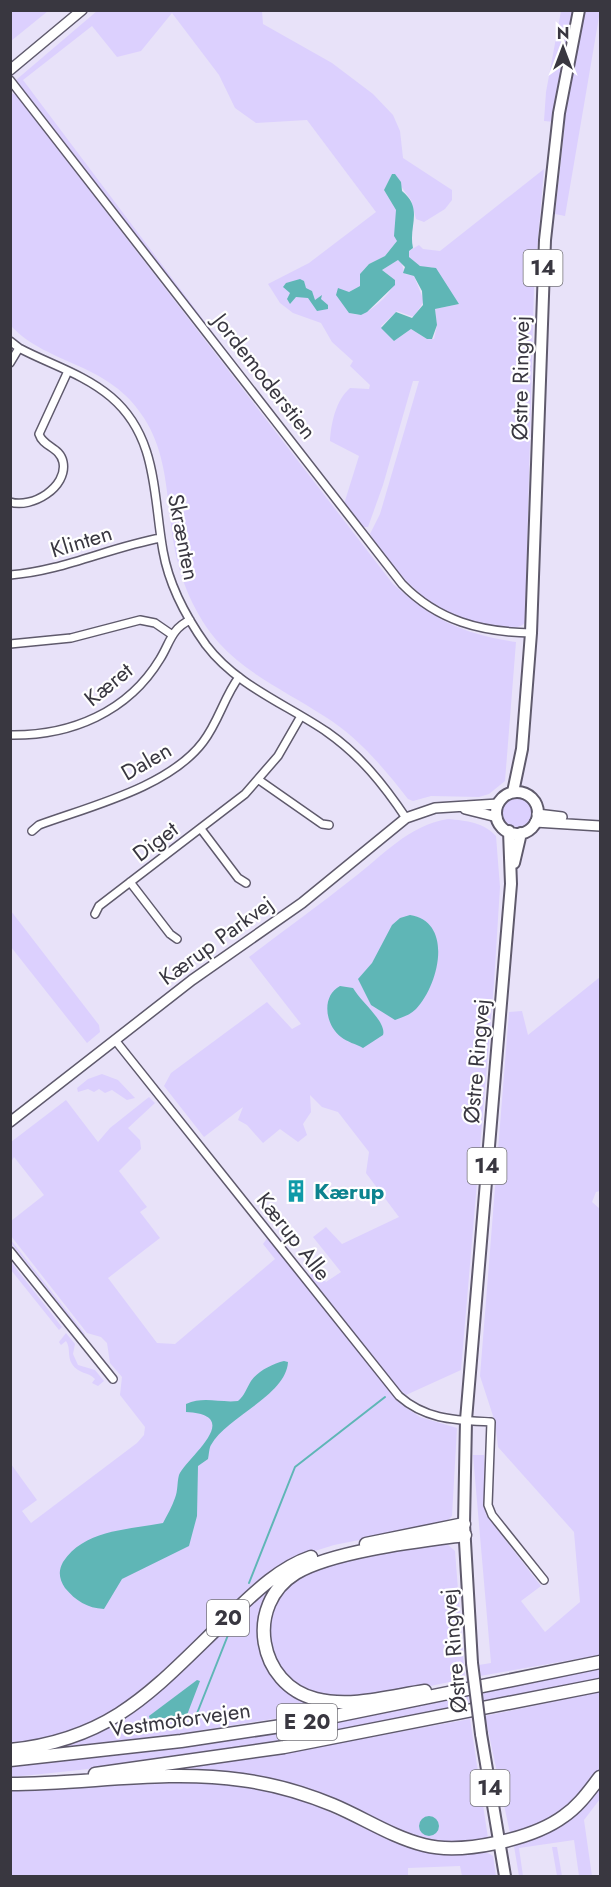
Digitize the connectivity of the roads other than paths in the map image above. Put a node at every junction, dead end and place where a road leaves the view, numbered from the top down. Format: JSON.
{"nodes":[{"id":1,"x":82,"y":10,"type":"edge"},
{"id":2,"x":579,"y":10,"type":"edge"},
{"id":3,"x":10,"y":70,"type":"edge"},
{"id":4,"x":10,"y":80,"type":"edge"},
{"id":5,"x":10,"y":341,"type":"edge"},
{"id":6,"x":19,"y":348,"type":"junction"},
{"id":7,"x":10,"y":363,"type":"edge"},
{"id":8,"x":68,"y":371,"type":"junction"},
{"id":9,"x":10,"y":502,"type":"edge"},
{"id":10,"x":161,"y":538,"type":"junction"},
{"id":11,"x":10,"y":574,"type":"edge"},
{"id":12,"x":190,"y":620,"type":"junction"},
{"id":13,"x":531,"y":633,"type":"junction"},
{"id":14,"x":171,"y":634,"type":"junction"},
{"id":15,"x":10,"y":644,"type":"edge"},
{"id":16,"x":239,"y":677,"type":"junction"},
{"id":17,"x":301,"y":716,"type":"junction"},
{"id":18,"x":10,"y":735,"type":"edge"},
{"id":19,"x":259,"y":780,"type":"junction"},
{"id":20,"x":519,"y":793,"type":"junction"},
{"id":21,"x":498,"y":804,"type":"junction"},
{"id":22,"x":451,"y":807,"type":"junction"},
{"id":23,"x":497,"y":817,"type":"junction"},
{"id":24,"x":406,"y":818,"type":"junction"},
{"id":25,"x":536,"y":818,"type":"junction"},
{"id":26,"x":600,"y":820,"type":"edge"},
{"id":27,"x":329,"y":825,"type":"dead end"},
{"id":28,"x":600,"y":826,"type":"edge"},
{"id":29,"x":201,"y":829,"type":"junction"},
{"id":30,"x":32,"y":831,"type":"dead end"},
{"id":31,"x":509,"y":831,"type":"junction"},
{"id":32,"x":521,"y":833,"type":"junction"},
{"id":33,"x":130,"y":882,"type":"junction"},
{"id":34,"x":246,"y":883,"type":"dead end"},
{"id":35,"x":511,"y":884,"type":"junction"},
{"id":36,"x":95,"y":914,"type":"dead end"},
{"id":37,"x":177,"y":939,"type":"dead end"},
{"id":38,"x":115,"y":1040,"type":"junction"},
{"id":39,"x":10,"y":1122,"type":"edge"},
{"id":40,"x":10,"y":1251,"type":"edge"},
{"id":41,"x":113,"y":1379,"type":"dead end"},
{"id":42,"x":466,"y":1420,"type":"junction"},
{"id":43,"x":464,"y":1529,"type":"junction"},
{"id":44,"x":544,"y":1580,"type":"dead end"},
{"id":45,"x":600,"y":1662,"type":"edge"},
{"id":46,"x":560,"y":1671,"type":"junction"},
{"id":47,"x":600,"y":1685,"type":"edge"},
{"id":48,"x":10,"y":1750,"type":"edge"},
{"id":49,"x":10,"y":1760,"type":"edge"},
{"id":50,"x":600,"y":1777,"type":"edge"},
{"id":51,"x":10,"y":1783,"type":"edge"},
{"id":52,"x":500,"y":1842,"type":"junction"},
{"id":53,"x":505,"y":1876,"type":"edge"}],
"edges":[{"from":1,"to":3,"type":"street"},
{"from":2,"to":13,"type":"main road","name":"Østre Ringvej","number":"14"},
{"from":4,"to":13,"type":"street","name":"Jordemoderstien"},
{"from":5,"to":6,"type":"street","name":"Skrænten"},
{"from":6,"to":7,"type":"street"},
{"from":6,"to":8,"type":"street","name":"Skrænten"},
{"from":8,"to":9,"type":"street"},
{"from":8,"to":10,"type":"street","name":"Skrænten"},
{"from":10,"to":11,"type":"street","name":"Klinten"},
{"from":10,"to":12,"type":"street","name":"Skrænten"},
{"from":12,"to":14,"type":"street","name":"Kæret"},
{"from":12,"to":16,"type":"street","name":"Skrænten"},
{"from":13,"to":20,"type":"main road","name":"Østre Ringvej","number":"14"},
{"from":14,"to":15,"type":"street","name":"Kæret"},
{"from":14,"to":18,"type":"street","name":"Kæret"},
{"from":16,"to":17,"type":"street","name":"Skrænten"},
{"from":16,"to":30,"type":"street","name":"Dalen"},
{"from":17,"to":19,"type":"street","name":"Diget"},
{"from":17,"to":24,"type":"street","name":"Skrænten"},
{"from":19,"to":27,"type":"street"},
{"from":19,"to":29,"type":"street","name":"Diget"},
{"from":20,"to":21,"type":"main road"},
{"from":20,"to":25,"type":"main road","number":"14"},
{"from":21,"to":22,"type":"street","name":"Kærup Parkvej"},
{"from":21,"to":23,"type":"main road"},
{"from":22,"to":23,"type":"street","name":"Kærup Parkvej"},
{"from":22,"to":24,"type":"street","name":"Kærup Parkvej"},
{"from":23,"to":31,"type":"main road"},
{"from":24,"to":38,"type":"street","name":"Kærup Parkvej"},
{"from":25,"to":26,"type":"street"},
{"from":25,"to":28,"type":"street"},
{"from":25,"to":32,"type":"main road"},
{"from":29,"to":33,"type":"street","name":"Diget"},
{"from":29,"to":34,"type":"street","name":"Diget"},
{"from":31,"to":32,"type":"main road"},
{"from":31,"to":35,"type":"main road","name":"Østre Ringvej","number":"14"},
{"from":32,"to":35,"type":"main road","name":"Østre Ringvej","number":"14"},
{"from":33,"to":36,"type":"street","name":"Diget"},
{"from":33,"to":37,"type":"street","name":"Diget"},
{"from":35,"to":42,"type":"main road","name":"Østre Ringvej","number":"14"},
{"from":38,"to":39,"type":"street","name":"Kærup Parkvej"},
{"from":38,"to":42,"type":"street","name":"Kærup Alle"},
{"from":40,"to":41,"type":"street"},
{"from":42,"to":43,"type":"main road","name":"Østre Ringvej","number":"14"},
{"from":42,"to":44,"type":"street"},
{"from":43,"to":46,"type":"highway","number":"20"},
{"from":43,"to":48,"type":"highway","number":"20"},
{"from":43,"to":52,"type":"main road","name":"Østre Ringvej","number":"14","bridge":true},
{"from":45,"to":46,"type":"highway","name":"Vestmotorvejen","number":"E 20"},
{"from":46,"to":49,"type":"highway","name":"Vestmotorvejen","number":"E 20"},
{"from":47,"to":51,"type":"highway","name":"Vestmotorvejen","number":"E 20"},
{"from":50,"to":52,"type":"highway"},
{"from":51,"to":52,"type":"highway"},
{"from":52,"to":53,"type":"main road","name":"Østre Ringvej","number":"14"}]}
